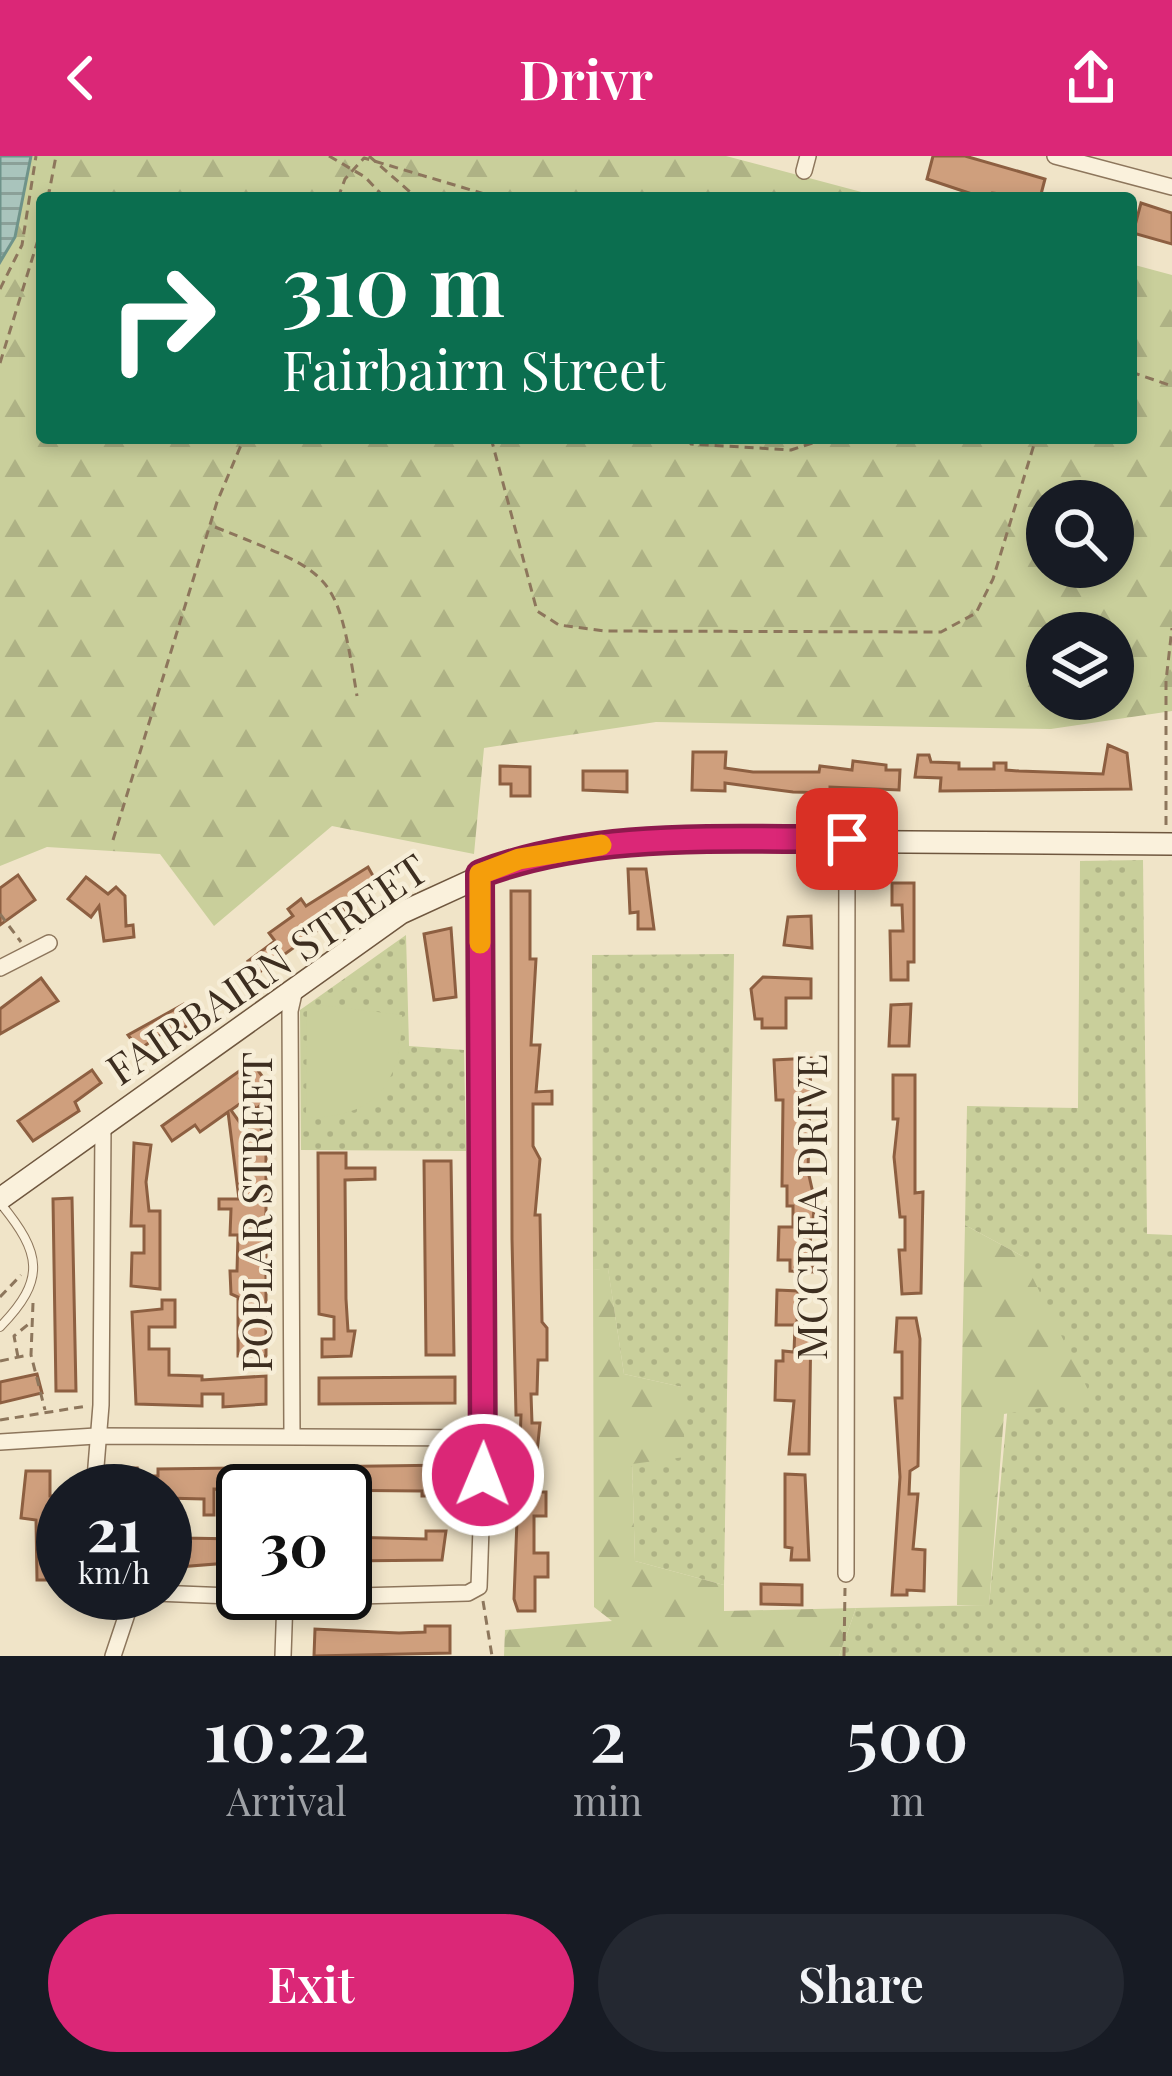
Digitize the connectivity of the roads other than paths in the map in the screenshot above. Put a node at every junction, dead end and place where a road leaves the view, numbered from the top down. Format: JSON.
{"nodes":[{"id":1,"x":1055,"y":156,"type":"edge"},
{"id":2,"x":1172,"y":187,"type":"edge"},
{"id":3,"x":847,"y":839,"type":"junction"},
{"id":4,"x":1169,"y":844,"type":"edge"},
{"id":5,"x":480,"y":874,"type":"junction"},
{"id":6,"x":49,"y":943,"type":"dead end"},
{"id":7,"x":0,"y":968,"type":"edge"},
{"id":8,"x":295,"y":989,"type":"junction"},
{"id":9,"x":103,"y":1126,"type":"junction"},
{"id":10,"x":0,"y":1201,"type":"edge"},
{"id":11,"x":0,"y":1328,"type":"edge"},
{"id":12,"x":292,"y":1435,"type":"junction"},
{"id":13,"x":96,"y":1436,"type":"junction"},
{"id":14,"x":484,"y":1438,"type":"junction"},
{"id":15,"x":0,"y":1442,"type":"edge"},
{"id":16,"x":95,"y":1464,"type":"edge"},
{"id":17,"x":846,"y":1574,"type":"road end"},
{"id":18,"x":372,"y":1596,"type":"edge"},
{"id":19,"x":125,"y":1620,"type":"edge"},
{"id":20,"x":285,"y":1620,"type":"edge"},
{"id":21,"x":113,"y":1656,"type":"edge"},
{"id":22,"x":284,"y":1656,"type":"edge"}],
"edges":[{"from":1,"to":2,"type":"street"},
{"from":3,"to":4,"type":"main road","name":"FAIRBAIRN STREET"},
{"from":3,"to":5,"type":"main road","name":"FAIRBAIRN STREET"},
{"from":3,"to":17,"type":"street","name":"MCCREA DRIVE"},
{"from":5,"to":8,"type":"main road","name":"FAIRBAIRN STREET"},
{"from":5,"to":14,"type":"street"},
{"from":6,"to":7,"type":"street"},
{"from":8,"to":9,"type":"main road","name":"FAIRBAIRN STREET"},
{"from":8,"to":12,"type":"street","name":"POPLAR STREET"},
{"from":9,"to":10,"type":"main road","name":"FAIRBAIRN STREET"},
{"from":9,"to":13,"type":"street"},
{"from":10,"to":11,"type":"lane"},
{"from":12,"to":13,"type":"street"},
{"from":12,"to":14,"type":"street"},
{"from":13,"to":15,"type":"street"},
{"from":13,"to":16,"type":"street"},
{"from":14,"to":18,"type":"street"},
{"from":19,"to":21,"type":"street"},
{"from":20,"to":22,"type":"street"}]}
